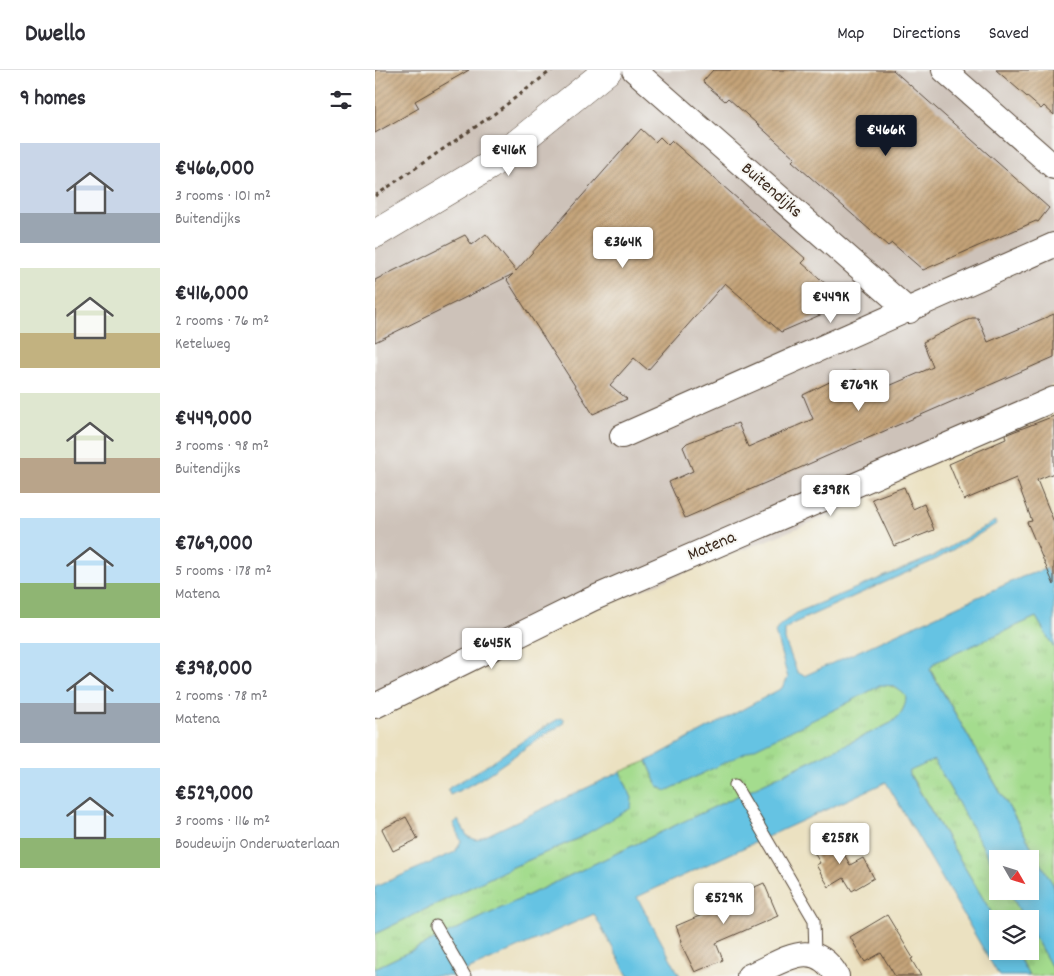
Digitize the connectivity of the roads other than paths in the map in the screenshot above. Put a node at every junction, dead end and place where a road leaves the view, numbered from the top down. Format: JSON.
{"nodes":[{"id":1,"x":609,"y":70,"type":"edge"},
{"id":2,"x":634,"y":70,"type":"edge"},
{"id":3,"x":944,"y":70,"type":"edge"},
{"id":4,"x":1054,"y":167,"type":"edge"},
{"id":5,"x":375,"y":234,"type":"edge"},
{"id":6,"x":1054,"y":246,"type":"edge"},
{"id":7,"x":909,"y":311,"type":"junction"},
{"id":8,"x":1054,"y":399,"type":"edge"},
{"id":9,"x":622,"y":436,"type":"dead end"},
{"id":10,"x":375,"y":706,"type":"edge"},
{"id":11,"x":735,"y":785,"type":"dead end"},
{"id":12,"x":436,"y":926,"type":"dead end"},
{"id":13,"x":815,"y":954,"type":"junction"},
{"id":14,"x":465,"y":976,"type":"edge"},
{"id":15,"x":749,"y":976,"type":"edge"},
{"id":16,"x":837,"y":976,"type":"edge"}],
"edges":[{"from":1,"to":5,"type":"street"},
{"from":2,"to":7,"type":"street","name":"Buitendijks"},
{"from":3,"to":4,"type":"street"},
{"from":6,"to":7,"type":"street"},
{"from":7,"to":9,"type":"street"},
{"from":8,"to":10,"type":"street","name":"Matena"},
{"from":11,"to":13,"type":"lane"},
{"from":12,"to":14,"type":"lane"},
{"from":13,"to":15,"type":"street"},
{"from":13,"to":16,"type":"street"}]}
